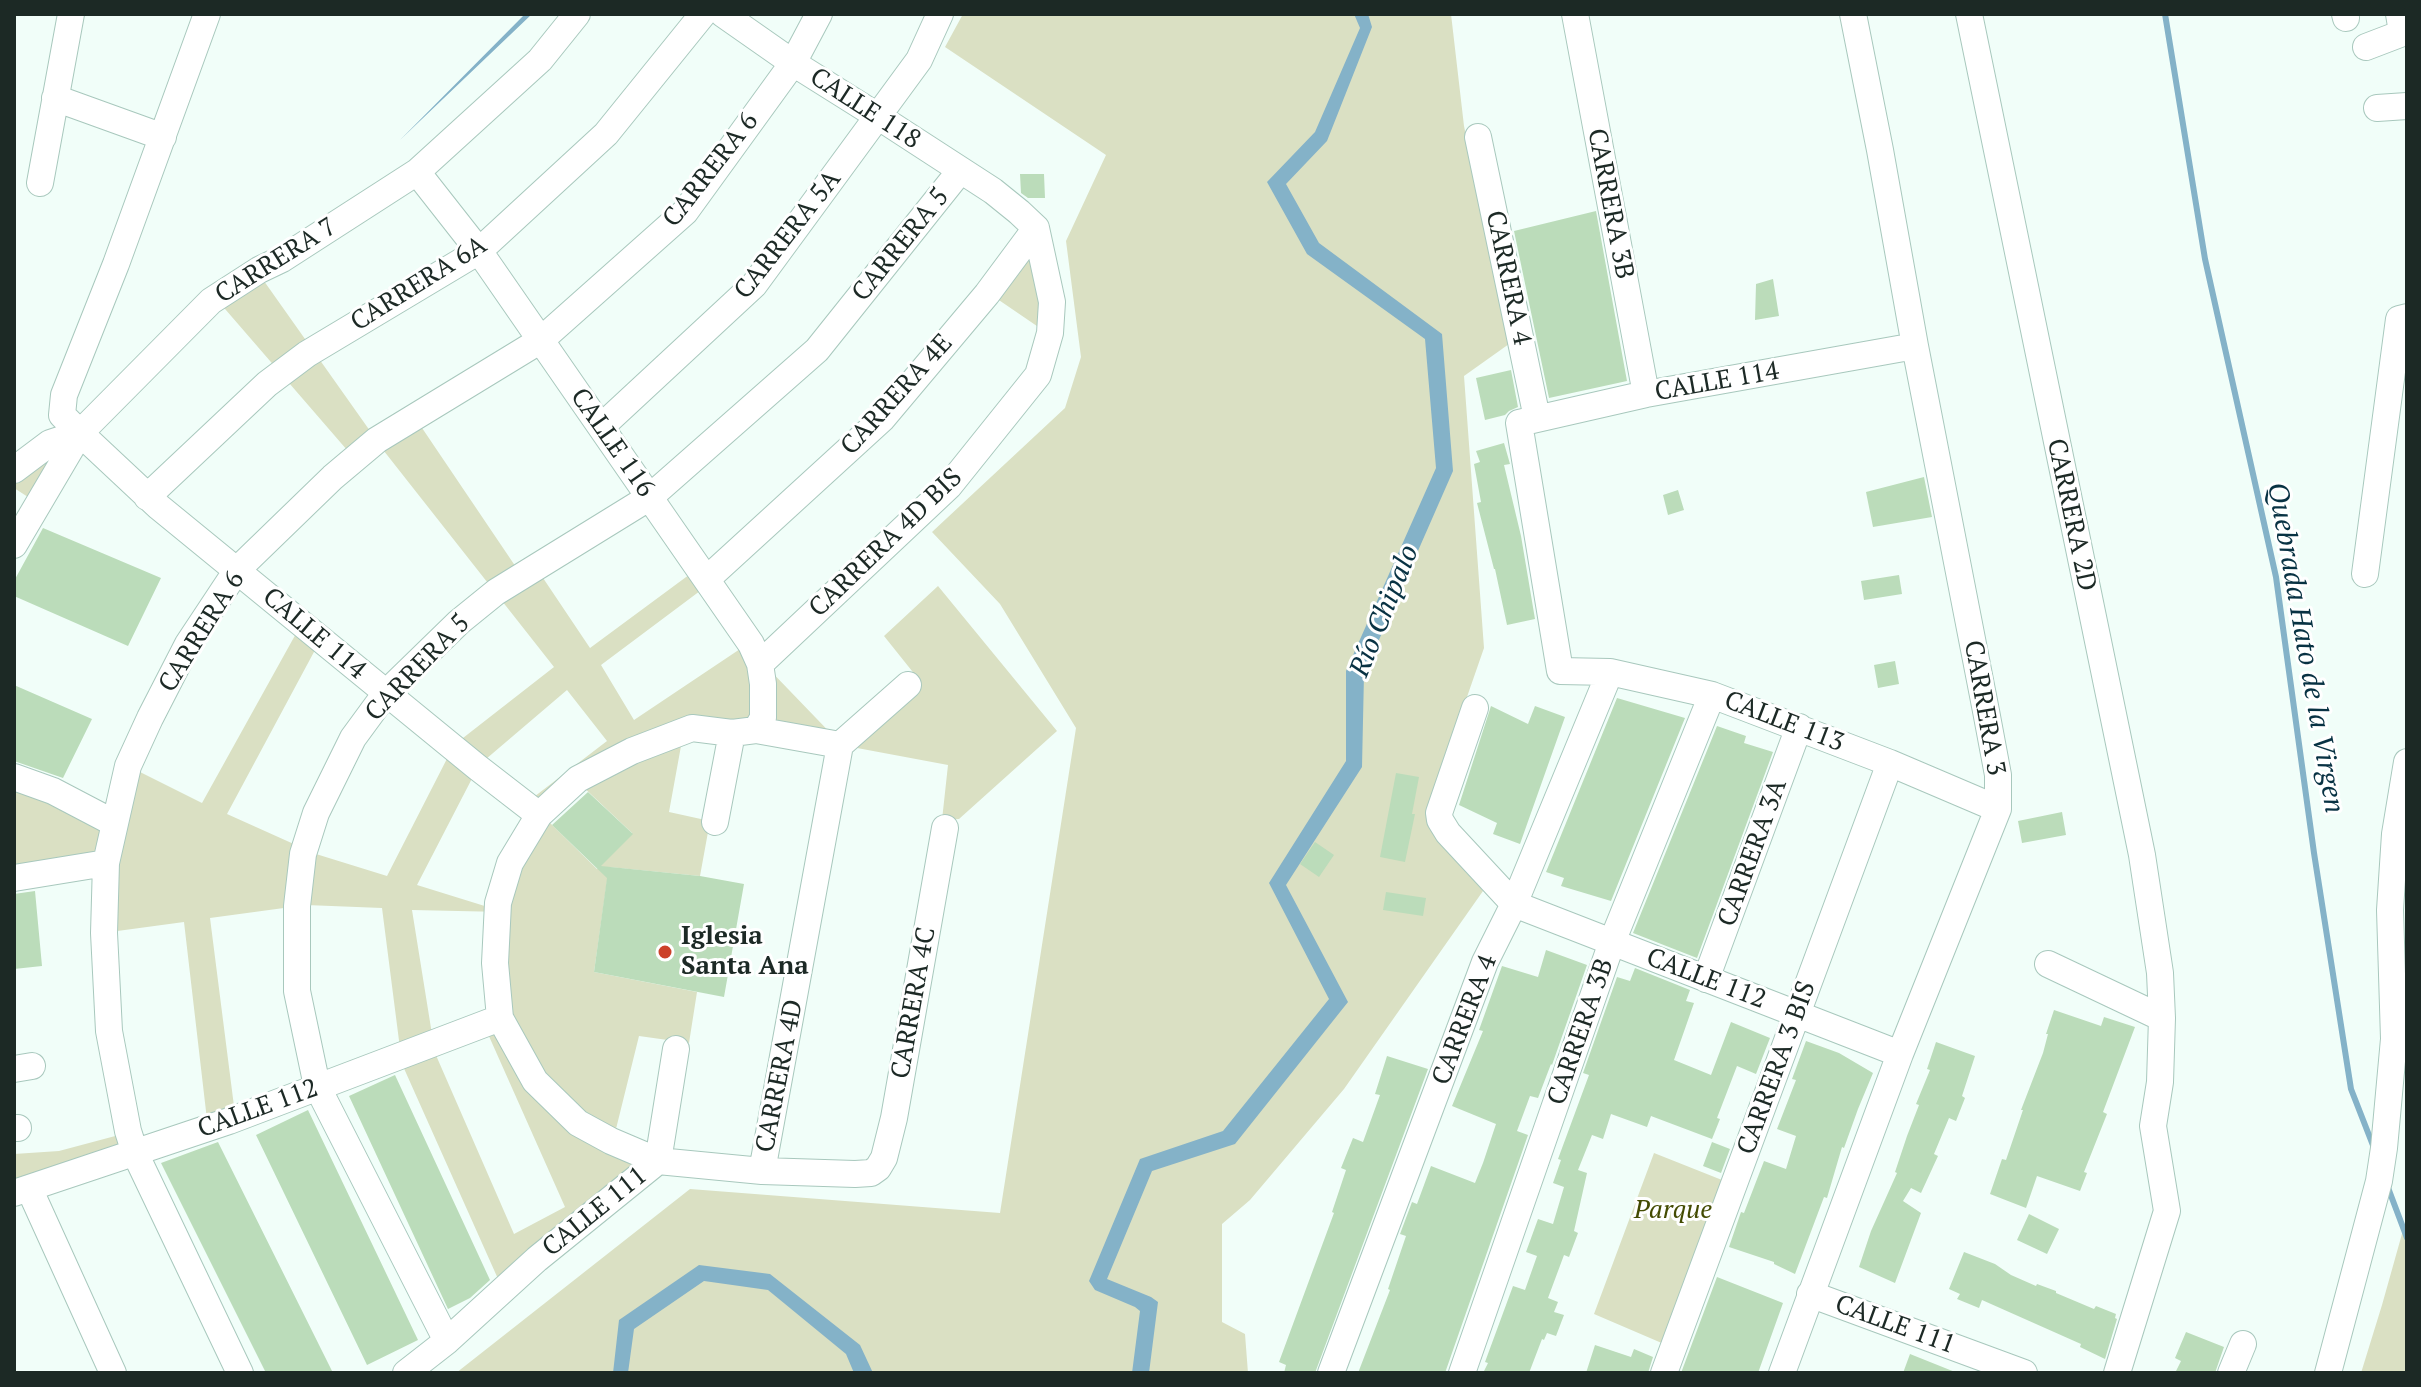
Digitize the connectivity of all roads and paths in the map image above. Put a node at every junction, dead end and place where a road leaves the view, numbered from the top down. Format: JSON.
{"nodes":[{"id":1,"x":71,"y":14,"type":"edge"},
{"id":2,"x":207,"y":14,"type":"edge"},
{"id":3,"x":577,"y":14,"type":"edge"},
{"id":4,"x":703,"y":14,"type":"edge"},
{"id":5,"x":723,"y":14,"type":"edge"},
{"id":6,"x":819,"y":14,"type":"edge"},
{"id":7,"x":940,"y":14,"type":"edge"},
{"id":8,"x":1575,"y":14,"type":"edge"},
{"id":9,"x":1853,"y":14,"type":"edge"},
{"id":10,"x":1969,"y":14,"type":"edge"},
{"id":11,"x":2399,"y":14,"type":"edge"},
{"id":12,"x":2366,"y":47,"type":"dead end"},
{"id":13,"x":793,"y":63,"type":"junction"},
{"id":14,"x":55,"y":98,"type":"junction"},
{"id":15,"x":2407,"y":106,"type":"edge"},
{"id":16,"x":2377,"y":108,"type":"dead end"},
{"id":17,"x":879,"y":117,"type":"junction"},
{"id":18,"x":163,"y":137,"type":"junction"},
{"id":19,"x":1478,"y":137,"type":"dead end"},
{"id":20,"x":960,"y":171,"type":"junction"},
{"id":21,"x":417,"y":172,"type":"junction"},
{"id":22,"x":40,"y":183,"type":"dead end"},
{"id":23,"x":1036,"y":228,"type":"junction"},
{"id":24,"x":479,"y":251,"type":"junction"},
{"id":25,"x":2407,"y":317,"type":"edge"},
{"id":26,"x":541,"y":340,"type":"junction"},
{"id":27,"x":1915,"y":346,"type":"junction"},
{"id":28,"x":1646,"y":394,"type":"junction"},
{"id":29,"x":1528,"y":420,"type":"junction"},
{"id":30,"x":601,"y":427,"type":"junction"},
{"id":31,"x":80,"y":433,"type":"junction"},
{"id":32,"x":14,"y":470,"type":"edge"},
{"id":33,"x":147,"y":497,"type":"junction"},
{"id":34,"x":650,"y":497,"type":"junction"},
{"id":35,"x":22,"y":509,"type":"edge"},
{"id":36,"x":14,"y":545,"type":"edge"},
{"id":37,"x":237,"y":570,"type":"junction"},
{"id":38,"x":2365,"y":574,"type":"dead end"},
{"id":39,"x":707,"y":579,"type":"junction"},
{"id":40,"x":760,"y":664,"type":"junction"},
{"id":41,"x":1560,"y":671,"type":"joint"},
{"id":42,"x":1610,"y":672,"type":"junction"},
{"id":43,"x":908,"y":685,"type":"dead end"},
{"id":44,"x":386,"y":693,"type":"junction"},
{"id":45,"x":1712,"y":695,"type":"junction"},
{"id":46,"x":1475,"y":708,"type":"dead end"},
{"id":47,"x":1799,"y":727,"type":"junction"},
{"id":48,"x":744,"y":732,"type":"junction"},
{"id":49,"x":840,"y":745,"type":"junction"},
{"id":50,"x":2407,"y":762,"type":"edge"},
{"id":51,"x":1890,"y":763,"type":"junction"},
{"id":52,"x":14,"y":777,"type":"edge"},
{"id":53,"x":1998,"y":809,"type":"junction"},
{"id":54,"x":539,"y":815,"type":"junction"},
{"id":55,"x":715,"y":822,"type":"dead end"},
{"id":56,"x":114,"y":823,"type":"junction"},
{"id":57,"x":945,"y":828,"type":"dead end"},
{"id":58,"x":106,"y":863,"type":"junction"},
{"id":59,"x":14,"y":878,"type":"edge"},
{"id":60,"x":1514,"y":904,"type":"junction"},
{"id":61,"x":1612,"y":942,"type":"junction"},
{"id":62,"x":2048,"y":964,"type":"dead end"},
{"id":63,"x":1706,"y":979,"type":"junction"},
{"id":64,"x":1797,"y":1014,"type":"junction"},
{"id":65,"x":500,"y":1018,"type":"junction"},
{"id":66,"x":2162,"y":1018,"type":"junction"},
{"id":67,"x":676,"y":1049,"type":"dead end"},
{"id":68,"x":1900,"y":1054,"type":"junction"},
{"id":69,"x":317,"y":1086,"type":"junction"},
{"id":70,"x":135,"y":1153,"type":"junction"},
{"id":71,"x":658,"y":1161,"type":"junction"},
{"id":72,"x":762,"y":1171,"type":"junction"},
{"id":73,"x":871,"y":1173,"type":"joint"},
{"id":74,"x":21,"y":1190,"type":"edge"},
{"id":75,"x":1810,"y":1294,"type":"junction"},
{"id":76,"x":447,"y":1341,"type":"junction"},
{"id":77,"x":2243,"y":1344,"type":"dead end"},
{"id":78,"x":113,"y":1373,"type":"edge"},
{"id":79,"x":240,"y":1373,"type":"edge"},
{"id":80,"x":406,"y":1373,"type":"edge"},
{"id":81,"x":1331,"y":1373,"type":"edge"},
{"id":82,"x":1462,"y":1373,"type":"edge"},
{"id":83,"x":1664,"y":1373,"type":"edge"},
{"id":84,"x":1782,"y":1373,"type":"edge"},
{"id":85,"x":2024,"y":1373,"type":"edge"},
{"id":86,"x":2117,"y":1373,"type":"edge"},
{"id":87,"x":2231,"y":1373,"type":"edge"},
{"id":88,"x":2328,"y":1373,"type":"edge"}],
"edges":[{"from":1,"to":14,"type":"street"},
{"from":2,"to":18,"type":"street"},
{"from":3,"to":21,"type":"street","name":"CARRERA 7"},
{"from":4,"to":24,"type":"street","name":"CARRERA 6A"},
{"from":5,"to":13,"type":"street","name":"CALLE 118"},
{"from":6,"to":13,"type":"street","name":"CARRERA 6"},
{"from":7,"to":17,"type":"street","name":"CARRERA 5A"},
{"from":8,"to":28,"type":"street","name":"CARRERA 3B"},
{"from":9,"to":27,"type":"street","name":"CARRERA 3"},
{"from":10,"to":66,"type":"street","name":"CARRERA 2D"},
{"from":11,"to":12,"type":"street"},
{"from":13,"to":17,"type":"street","name":"CALLE 118"},
{"from":13,"to":26,"type":"street","name":"CARRERA 6"},
{"from":14,"to":18,"type":"street"},
{"from":14,"to":22,"type":"street"},
{"from":15,"to":16,"type":"street"},
{"from":17,"to":20,"type":"street","name":"CALLE 118"},
{"from":17,"to":30,"type":"street","name":"CARRERA 5A"},
{"from":18,"to":31,"type":"street","name":"CALLE 114"},
{"from":19,"to":29,"type":"street","name":"CARRERA 4"},
{"from":20,"to":23,"type":"street","name":"CALLE 118"},
{"from":20,"to":34,"type":"street","name":"CARRERA 5"},
{"from":21,"to":24,"type":"street","name":"CALLE 116"},
{"from":21,"to":31,"type":"street","name":"CARRERA 7"},
{"from":23,"to":39,"type":"street","name":"CARRERA 4E"},
{"from":23,"to":40,"type":"street","name":"CARRERA 4D BIS"},
{"from":24,"to":26,"type":"street","name":"CALLE 116"},
{"from":24,"to":33,"type":"street","name":"CARRERA 6A"},
{"from":25,"to":38,"type":"street"},
{"from":26,"to":30,"type":"street","name":"CALLE 116"},
{"from":26,"to":37,"type":"street","name":"CARRERA 6"},
{"from":27,"to":28,"type":"street","name":"CALLE 114"},
{"from":27,"to":53,"type":"street","name":"CARRERA 3"},
{"from":28,"to":29,"type":"street","name":"CALLE 114"},
{"from":29,"to":41,"type":"street","name":"CARRERA 4"},
{"from":30,"to":34,"type":"street","name":"CALLE 116"},
{"from":31,"to":32,"type":"street"},
{"from":31,"to":33,"type":"street","name":"CALLE 114"},
{"from":31,"to":35,"type":"street","name":"CARRERA 7"},
{"from":33,"to":37,"type":"street","name":"CALLE 114"},
{"from":34,"to":39,"type":"street","name":"CALLE 116"},
{"from":34,"to":44,"type":"street","name":"CARRERA 5"},
{"from":35,"to":36,"type":"street","name":"CARRERA 7"},
{"from":37,"to":44,"type":"street","name":"CALLE 114"},
{"from":37,"to":56,"type":"street","name":"CARRERA 6"},
{"from":39,"to":40,"type":"street","name":"CALLE 116"},
{"from":40,"to":48,"type":"street","name":"CALLE 116"},
{"from":41,"to":42,"type":"street","name":"CALLE 113"},
{"from":42,"to":45,"type":"street","name":"CALLE 113"},
{"from":42,"to":60,"type":"street","name":"CARRERA 4"},
{"from":43,"to":49,"type":"street"},
{"from":44,"to":54,"type":"street","name":"CALLE 114"},
{"from":44,"to":69,"type":"street","name":"CARRERA 5"},
{"from":45,"to":47,"type":"street","name":"CALLE 113"},
{"from":45,"to":61,"type":"street","name":"CARRERA 3B"},
{"from":46,"to":60,"type":"street","name":"CALLE 112"},
{"from":47,"to":51,"type":"street","name":"CALLE 113"},
{"from":47,"to":63,"type":"street","name":"CARRERA 3A"},
{"from":48,"to":49,"type":"street"},
{"from":48,"to":54,"type":"street"},
{"from":48,"to":55,"type":"street","name":"CALLE 116"},
{"from":49,"to":72,"type":"street","name":"CARRERA 4D"},
{"from":50,"to":88,"type":"street"},
{"from":51,"to":53,"type":"street","name":"CALLE 113"},
{"from":51,"to":64,"type":"street","name":"CARRERA 3 BIS"},
{"from":52,"to":56,"type":"street"},
{"from":53,"to":68,"type":"street","name":"CARRERA 3"},
{"from":54,"to":65,"type":"street"},
{"from":56,"to":58,"type":"street","name":"CARRERA 6"},
{"from":57,"to":73,"type":"street","name":"CARRERA 4C"},
{"from":58,"to":59,"type":"street"},
{"from":58,"to":70,"type":"street","name":"CARRERA 6"},
{"from":60,"to":61,"type":"street","name":"CALLE 112"},
{"from":60,"to":81,"type":"street","name":"CARRERA 4"},
{"from":61,"to":63,"type":"street","name":"CALLE 112"},
{"from":61,"to":82,"type":"street","name":"CARRERA 3B"},
{"from":62,"to":66,"type":"street"},
{"from":63,"to":64,"type":"street","name":"CALLE 112"},
{"from":64,"to":68,"type":"street","name":"CALLE 112"},
{"from":64,"to":83,"type":"street","name":"CARRERA 3 BIS"},
{"from":65,"to":69,"type":"street","name":"CALLE 112"},
{"from":65,"to":71,"type":"street"},
{"from":66,"to":86,"type":"street","name":"CARRERA 2D"},
{"from":67,"to":71,"type":"street"},
{"from":68,"to":75,"type":"street","name":"CARRERA 3"},
{"from":69,"to":70,"type":"street","name":"CALLE 112"},
{"from":69,"to":76,"type":"street","name":"CARRERA 5"},
{"from":70,"to":74,"type":"street","name":"CALLE 112"},
{"from":70,"to":79,"type":"street","name":"CARRERA 6"},
{"from":71,"to":72,"type":"street","name":"CALLE 111"},
{"from":71,"to":76,"type":"street","name":"CALLE 111"},
{"from":72,"to":73,"type":"street","name":"CALLE 111"},
{"from":74,"to":78,"type":"street"},
{"from":75,"to":84,"type":"street","name":"CARRERA 3"},
{"from":75,"to":85,"type":"street","name":"CALLE 111"},
{"from":76,"to":80,"type":"street","name":"CALLE 111"},
{"from":77,"to":87,"type":"street"}]}
